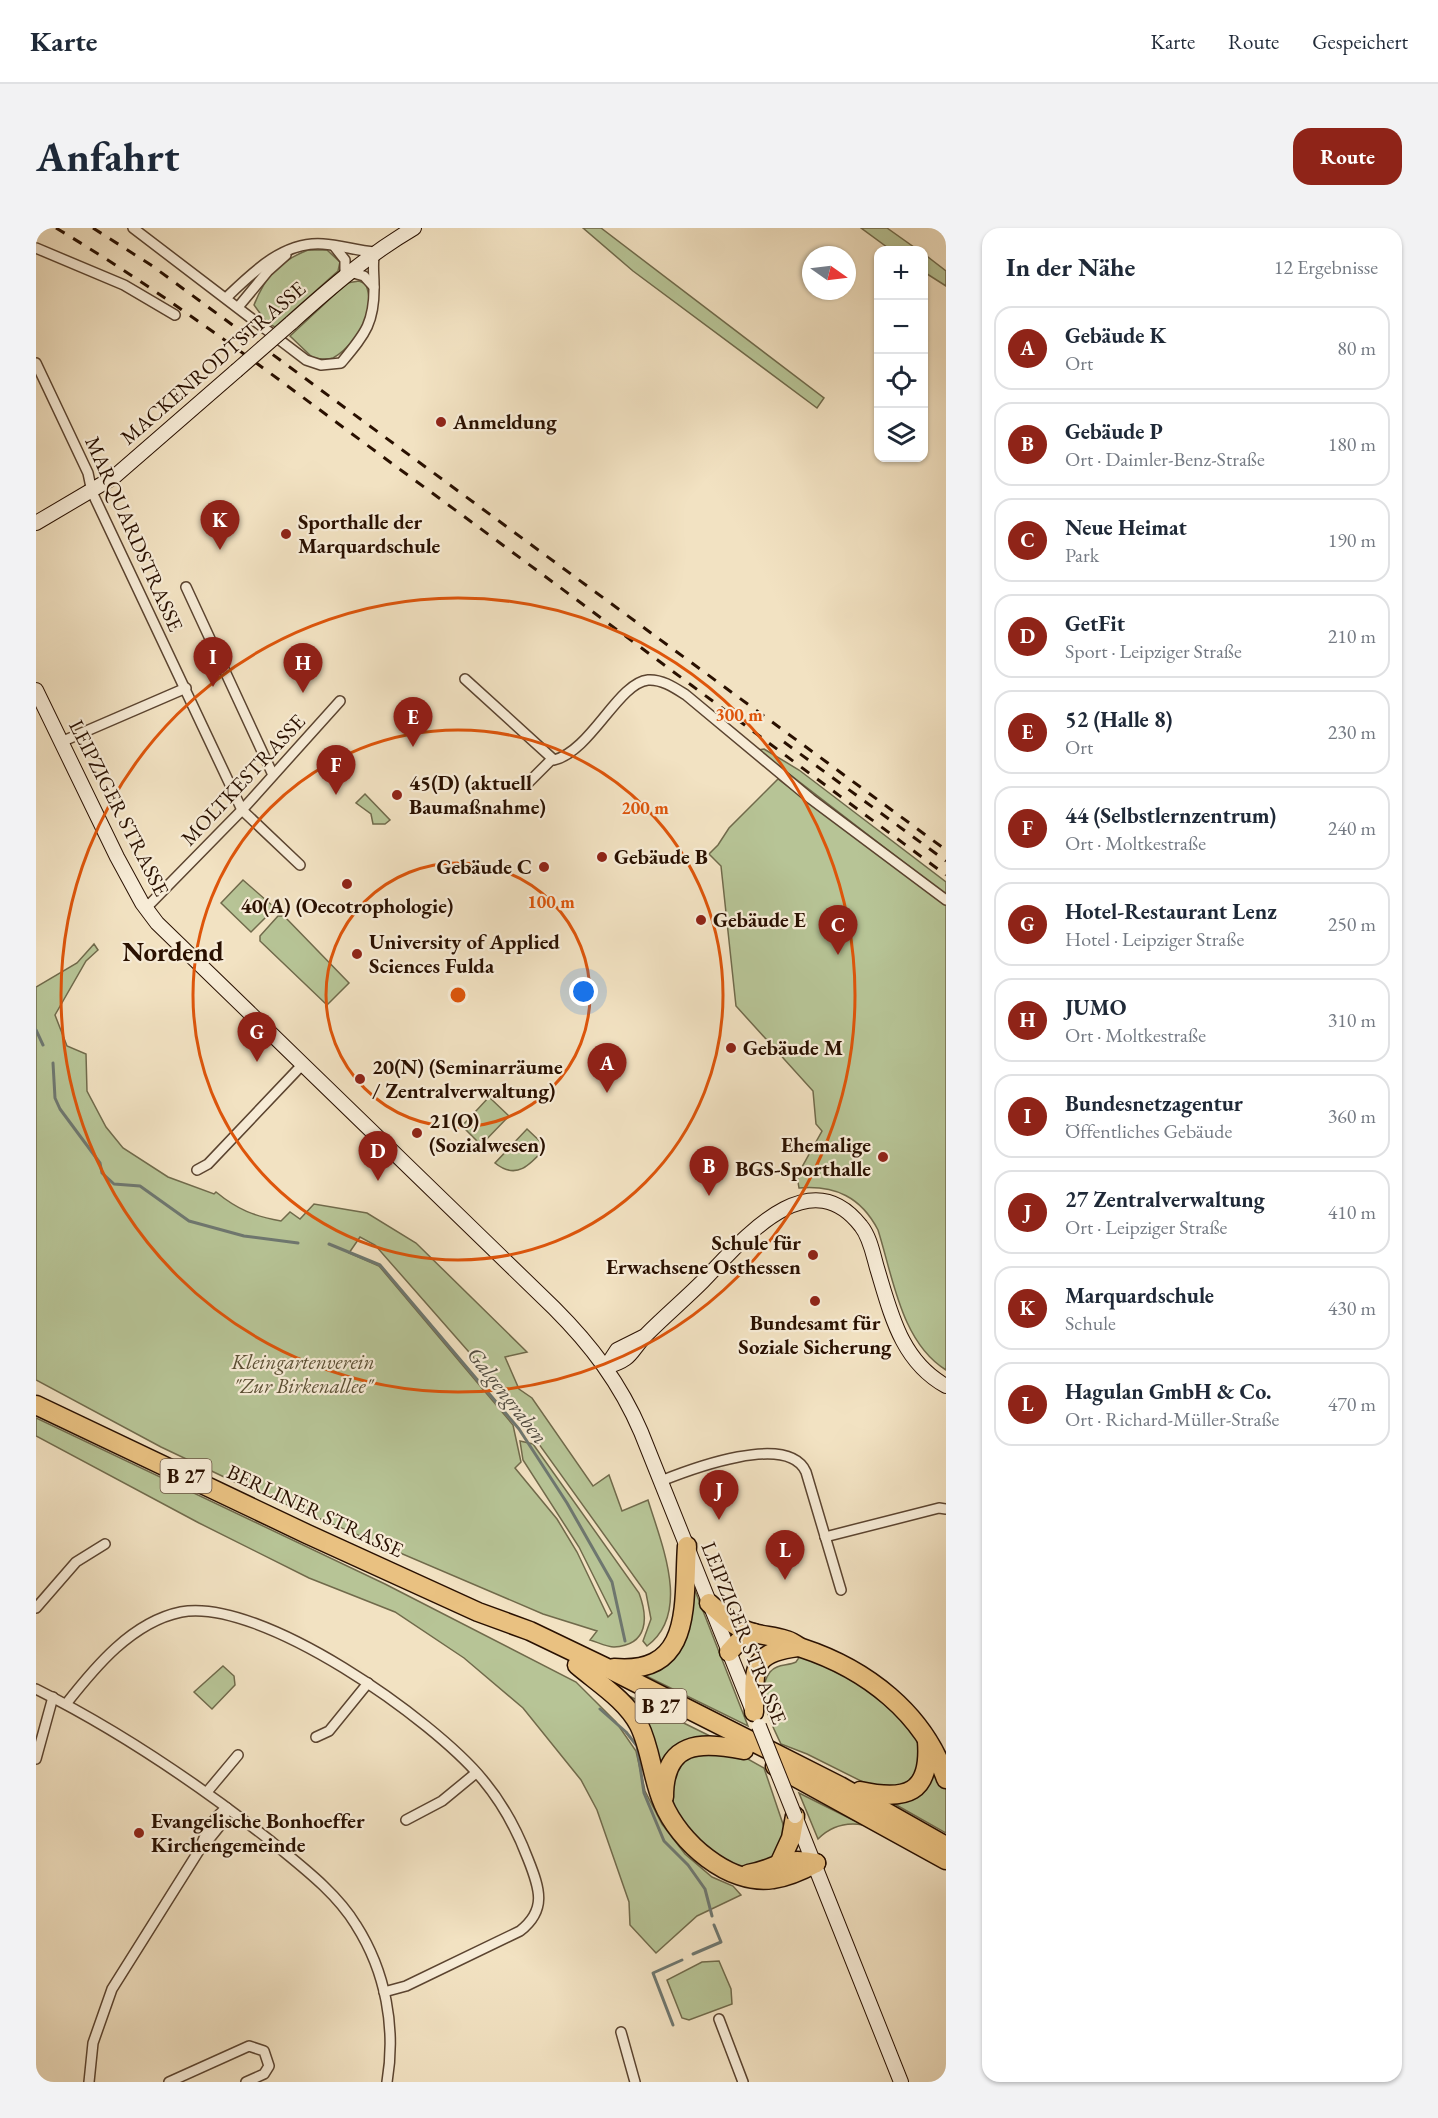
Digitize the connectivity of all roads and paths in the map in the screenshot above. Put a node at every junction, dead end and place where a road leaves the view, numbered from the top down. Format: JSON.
{"nodes":[{"id":1,"x":133,"y":228,"type":"edge"},
{"id":2,"x":414,"y":228,"type":"edge"},
{"id":3,"x":334,"y":246,"type":"junction"},
{"id":4,"x":36,"y":248,"type":"edge"},
{"id":5,"x":292,"y":250,"type":"junction"},
{"id":6,"x":375,"y":252,"type":"junction"},
{"id":7,"x":347,"y":273,"type":"junction"},
{"id":8,"x":374,"y":287,"type":"junction"},
{"id":9,"x":227,"y":297,"type":"junction"},
{"id":10,"x":238,"y":306,"type":"junction"},
{"id":11,"x":175,"y":315,"type":"dead end"},
{"id":12,"x":36,"y":363,"type":"edge"},
{"id":13,"x":92,"y":492,"type":"junction"},
{"id":14,"x":36,"y":523,"type":"edge"},
{"id":15,"x":186,"y":587,"type":"dead end"},
{"id":16,"x":465,"y":679,"type":"dead end"},
{"id":17,"x":186,"y":688,"type":"junction"},
{"id":18,"x":36,"y":690,"type":"edge"},
{"id":19,"x":340,"y":701,"type":"dead end"},
{"id":20,"x":61,"y":742,"type":"junction"},
{"id":21,"x":553,"y":760,"type":"junction"},
{"id":22,"x":273,"y":776,"type":"junction"},
{"id":23,"x":525,"y":786,"type":"dead end"},
{"id":24,"x":242,"y":810,"type":"junction"},
{"id":25,"x":300,"y":865,"type":"dead end"},
{"id":26,"x":946,"y":900,"type":"edge"},
{"id":27,"x":146,"y":908,"type":"junction"},
{"id":28,"x":302,"y":1065,"type":"junction"},
{"id":29,"x":197,"y":1170,"type":"dead end"},
{"id":30,"x":606,"y":1367,"type":"junction"},
{"id":31,"x":946,"y":1386,"type":"edge"},
{"id":32,"x":36,"y":1405,"type":"edge"},
{"id":33,"x":661,"y":1481,"type":"junction"},
{"id":34,"x":946,"y":1509,"type":"edge"},
{"id":35,"x":825,"y":1537,"type":"junction"},
{"id":36,"x":105,"y":1544,"type":"dead end"},
{"id":37,"x":687,"y":1546,"type":"junction"},
{"id":38,"x":841,"y":1590,"type":"dead end"},
{"id":39,"x":709,"y":1603,"type":"junction"},
{"id":40,"x":36,"y":1608,"type":"edge"},
{"id":41,"x":478,"y":1612,"type":"junction"},
{"id":42,"x":754,"y":1634,"type":"junction"},
{"id":43,"x":796,"y":1646,"type":"junction"},
{"id":44,"x":729,"y":1652,"type":"junction"},
{"id":45,"x":577,"y":1665,"type":"junction"},
{"id":46,"x":605,"y":1667,"type":"junction"},
{"id":47,"x":368,"y":1683,"type":"junction"},
{"id":48,"x":36,"y":1689,"type":"edge"},
{"id":49,"x":53,"y":1697,"type":"junction"},
{"id":50,"x":66,"y":1704,"type":"junction"},
{"id":51,"x":756,"y":1719,"type":"junction"},
{"id":52,"x":316,"y":1737,"type":"dead end"},
{"id":53,"x":927,"y":1741,"type":"junction"},
{"id":54,"x":744,"y":1750,"type":"junction"},
{"id":55,"x":238,"y":1755,"type":"dead end"},
{"id":56,"x":36,"y":1759,"type":"edge"},
{"id":57,"x":476,"y":1773,"type":"junction"},
{"id":58,"x":946,"y":1779,"type":"edge"},
{"id":59,"x":840,"y":1786,"type":"junction"},
{"id":60,"x":207,"y":1792,"type":"junction"},
{"id":61,"x":664,"y":1807,"type":"junction"},
{"id":62,"x":227,"y":1808,"type":"junction"},
{"id":63,"x":406,"y":1820,"type":"dead end"},
{"id":64,"x":797,"y":1821,"type":"junction"},
{"id":65,"x":946,"y":1846,"type":"edge"},
{"id":66,"x":946,"y":1860,"type":"edge"},
{"id":67,"x":780,"y":1862,"type":"junction"},
{"id":68,"x":816,"y":1863,"type":"junction"},
{"id":69,"x":740,"y":1875,"type":"junction"},
{"id":70,"x":384,"y":1992,"type":"junction"},
{"id":71,"x":719,"y":2019,"type":"dead end"},
{"id":72,"x":621,"y":2032,"type":"dead end"},
{"id":73,"x":89,"y":2082,"type":"edge"},
{"id":74,"x":169,"y":2082,"type":"edge"},
{"id":75,"x":246,"y":2082,"type":"edge"},
{"id":76,"x":387,"y":2082,"type":"edge"},
{"id":77,"x":635,"y":2082,"type":"edge"},
{"id":78,"x":743,"y":2082,"type":"edge"},
{"id":79,"x":901,"y":2082,"type":"edge"}],
"edges":[{"from":1,"to":9,"type":"street"},
{"from":2,"to":6,"type":"main road","name":"MACKENRODTSTRASSE"},
{"from":3,"to":5,"type":"street"},
{"from":3,"to":6,"type":"street"},
{"from":3,"to":7,"type":"street"},
{"from":4,"to":11,"type":"street"},
{"from":5,"to":9,"type":"street"},
{"from":5,"to":10,"type":"street"},
{"from":6,"to":7,"type":"main road","name":"MACKENRODTSTRASSE"},
{"from":6,"to":8,"type":"street"},
{"from":7,"to":8,"type":"street"},
{"from":7,"to":13,"type":"main road","name":"MACKENRODTSTRASSE","bridge":true},
{"from":8,"to":10,"type":"street"},
{"from":9,"to":10,"type":"street"},
{"from":12,"to":13,"type":"street","name":"MARQUARDSTRASSE"},
{"from":13,"to":14,"type":"main road","name":"MACKENRODTSTRASSE"},
{"from":13,"to":17,"type":"street","name":"MARQUARDSTRASSE"},
{"from":15,"to":22,"type":"street"},
{"from":16,"to":21,"type":"street"},
{"from":17,"to":20,"type":"street"},
{"from":17,"to":24,"type":"street","name":"MARQUARDSTRASSE"},
{"from":18,"to":20,"type":"main road","name":"LEIPZIGER STRASSE"},
{"from":19,"to":22,"type":"street","name":"MOLTKESTRASSE"},
{"from":20,"to":27,"type":"main road","name":"LEIPZIGER STRASSE"},
{"from":21,"to":23,"type":"street"},
{"from":21,"to":26,"type":"street"},
{"from":22,"to":24,"type":"street","name":"MOLTKESTRASSE"},
{"from":24,"to":25,"type":"street","name":"MARQUARDSTRASSE"},
{"from":24,"to":27,"type":"street","name":"MOLTKESTRASSE"},
{"from":27,"to":28,"type":"main road","name":"LEIPZIGER STRASSE"},
{"from":28,"to":29,"type":"street"},
{"from":28,"to":30,"type":"main road","name":"LEIPZIGER STRASSE"},
{"from":30,"to":31,"type":"main road"},
{"from":30,"to":33,"type":"main road","name":"LEIPZIGER STRASSE"},
{"from":32,"to":41,"type":"highway","name":"BERLINER STRASSE","number":"B 27"},
{"from":33,"to":35,"type":"street"},
{"from":33,"to":37,"type":"main road","name":"LEIPZIGER STRASSE"},
{"from":34,"to":35,"type":"street"},
{"from":35,"to":38,"type":"street"},
{"from":36,"to":40,"type":"street"},
{"from":37,"to":39,"type":"main road","name":"LEIPZIGER STRASSE"},
{"from":37,"to":46,"type":"highway"},
{"from":39,"to":42,"type":"highway"},
{"from":39,"to":44,"type":"main road","name":"LEIPZIGER STRASSE"},
{"from":41,"to":45,"type":"highway","number":"B 27"},
{"from":41,"to":46,"type":"highway","number":"B 27"},
{"from":42,"to":43,"type":"highway"},
{"from":42,"to":44,"type":"highway"},
{"from":43,"to":51,"type":"highway"},
{"from":43,"to":53,"type":"highway"},
{"from":44,"to":51,"type":"main road","name":"LEIPZIGER STRASSE"},
{"from":45,"to":54,"type":"highway","number":"B 27"},
{"from":45,"to":61,"type":"highway"},
{"from":46,"to":59,"type":"highway","number":"B 27"},
{"from":47,"to":50,"type":"street"},
{"from":47,"to":52,"type":"street"},
{"from":47,"to":57,"type":"street"},
{"from":48,"to":49,"type":"street"},
{"from":49,"to":50,"type":"street"},
{"from":49,"to":56,"type":"street"},
{"from":50,"to":60,"type":"street"},
{"from":51,"to":64,"type":"main road","name":"LEIPZIGER STRASSE","bridge":true},
{"from":53,"to":58,"type":"highway"},
{"from":53,"to":59,"type":"highway"},
{"from":54,"to":61,"type":"highway"},
{"from":54,"to":66,"type":"highway","number":"B 27"},
{"from":55,"to":60,"type":"street"},
{"from":57,"to":63,"type":"street"},
{"from":57,"to":70,"type":"street"},
{"from":59,"to":65,"type":"highway","number":"B 27"},
{"from":60,"to":62,"type":"street"},
{"from":61,"to":69,"type":"highway"},
{"from":62,"to":70,"type":"street"},
{"from":62,"to":73,"type":"street"},
{"from":64,"to":67,"type":"highway"},
{"from":64,"to":68,"type":"main road","name":"LEIPZIGER STRASSE"},
{"from":67,"to":68,"type":"highway"},
{"from":67,"to":69,"type":"highway"},
{"from":68,"to":69,"type":"highway"},
{"from":68,"to":79,"type":"main road","name":"LEIPZIGER STRASSE"},
{"from":70,"to":76,"type":"street"},
{"from":71,"to":78,"type":"street"},
{"from":72,"to":77,"type":"street"},
{"from":74,"to":75,"type":"street"}]}
